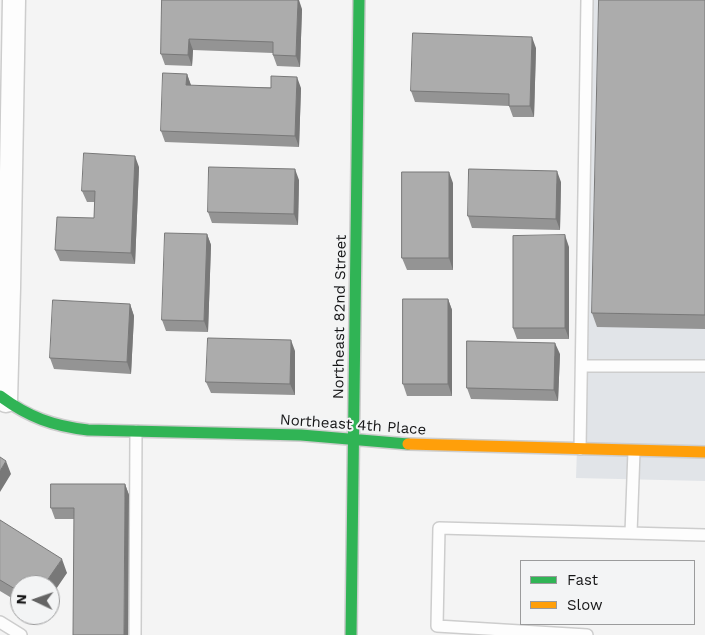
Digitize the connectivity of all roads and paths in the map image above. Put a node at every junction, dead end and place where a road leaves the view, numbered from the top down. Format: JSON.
{"nodes":[{"id":1,"x":14,"y":0,"type":"edge"},
{"id":2,"x":359,"y":0,"type":"edge"},
{"id":3,"x":586,"y":0,"type":"edge"},
{"id":4,"x":582,"y":366,"type":"junction"},
{"id":5,"x":705,"y":366,"type":"edge"},
{"id":6,"x":3,"y":398,"type":"edge"},
{"id":7,"x":136,"y":431,"type":"junction"},
{"id":8,"x":353,"y":440,"type":"junction"},
{"id":9,"x":580,"y":449,"type":"junction"},
{"id":10,"x":634,"y":451,"type":"junction"},
{"id":11,"x":705,"y":452,"type":"edge"},
{"id":12,"x":631,"y":533,"type":"junction"},
{"id":13,"x":705,"y":535,"type":"edge"},
{"id":14,"x":0,"y":622,"type":"edge"},
{"id":15,"x":21,"y":635,"type":"edge"},
{"id":16,"x":135,"y":635,"type":"edge"},
{"id":17,"x":351,"y":635,"type":"edge"},
{"id":18,"x":587,"y":635,"type":"edge"}],
"edges":[{"from":1,"to":6,"type":"street"},
{"from":2,"to":8,"type":"street","name":"Northeast 82nd Street"},
{"from":3,"to":4,"type":"lane"},
{"from":4,"to":5,"type":"lane"},
{"from":4,"to":9,"type":"lane"},
{"from":6,"to":7,"type":"street","name":"Northeast 4th Place"},
{"from":7,"to":8,"type":"street","name":"Northeast 4th Place"},
{"from":7,"to":16,"type":"lane"},
{"from":8,"to":9,"type":"street","name":"Northeast 4th Place"},
{"from":8,"to":17,"type":"street","name":"Northeast 82nd Street"},
{"from":9,"to":10,"type":"street","name":"Northeast 4th Place"},
{"from":10,"to":11,"type":"street","name":"Northeast 4th Place"},
{"from":10,"to":12,"type":"lane"},
{"from":12,"to":13,"type":"lane"},
{"from":12,"to":18,"type":"lane"},
{"from":14,"to":15,"type":"lane"}]}
